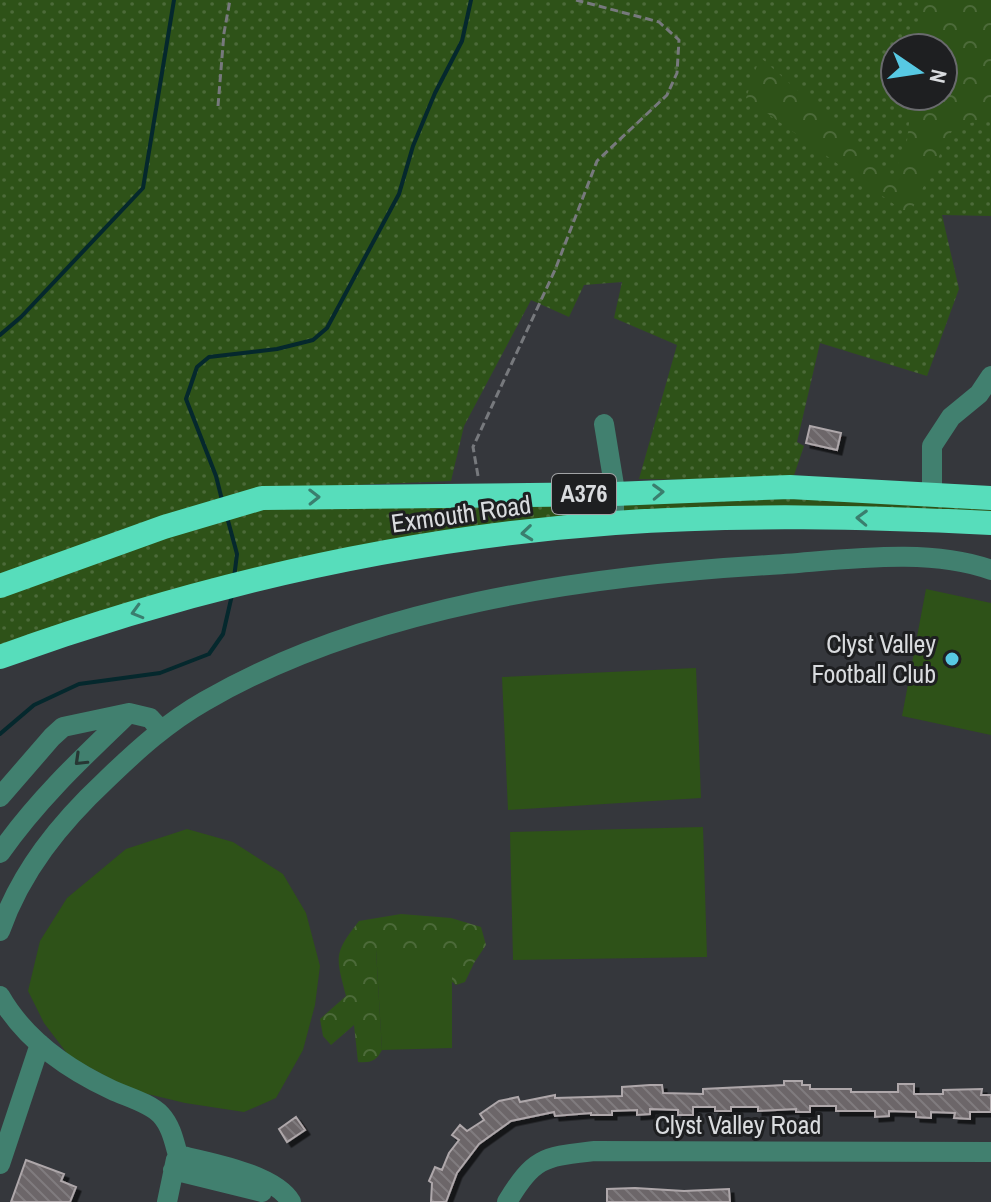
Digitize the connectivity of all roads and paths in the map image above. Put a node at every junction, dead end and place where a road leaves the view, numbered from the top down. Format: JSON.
{"nodes":[{"id":1,"x":230,"y":0,"type":"edge"},
{"id":2,"x":576,"y":0,"type":"edge"},
{"id":3,"x":218,"y":106,"type":"dead end"},
{"id":4,"x":991,"y":376,"type":"edge"},
{"id":5,"x":604,"y":424,"type":"dead end"},
{"id":6,"x":614,"y":494,"type":"junction"},
{"id":7,"x":932,"y":495,"type":"junction"},
{"id":8,"x":481,"y":496,"type":"junction"},
{"id":9,"x":991,"y":498,"type":"edge"},
{"id":10,"x":614,"y":523,"type":"junction"},
{"id":11,"x":991,"y":523,"type":"edge"},
{"id":12,"x":991,"y":570,"type":"edge"},
{"id":13,"x":0,"y":586,"type":"edge"},
{"id":14,"x":0,"y":657,"type":"edge"},
{"id":15,"x":129,"y":713,"type":"junction"},
{"id":16,"x":161,"y":730,"type":"junction"},
{"id":17,"x":0,"y":797,"type":"edge"},
{"id":18,"x":0,"y":853,"type":"edge"},
{"id":19,"x":0,"y":930,"type":"edge"},
{"id":20,"x":0,"y":996,"type":"edge"},
{"id":21,"x":40,"y":1044,"type":"junction"},
{"id":22,"x":991,"y":1152,"type":"edge"},
{"id":23,"x":175,"y":1163,"type":"junction"},
{"id":24,"x":0,"y":1164,"type":"edge"},
{"id":25,"x":167,"y":1202,"type":"edge"},
{"id":26,"x":276,"y":1202,"type":"edge"},
{"id":27,"x":291,"y":1202,"type":"edge"},
{"id":28,"x":507,"y":1202,"type":"edge"}],
"edges":[{"from":1,"to":3,"type":"path"},
{"from":2,"to":8,"type":"path"},
{"from":4,"to":7,"type":"street"},
{"from":5,"to":6,"type":"street"},
{"from":6,"to":7,"type":"highway","name":"Exmouth Road","number":"A376","one_way":true},
{"from":6,"to":8,"type":"highway","name":"Exmouth Road","number":"A376"},
{"from":6,"to":10,"type":"street"},
{"from":7,"to":9,"type":"highway","name":"Exmouth Road","number":"A376"},
{"from":13,"to":8,"type":"highway","name":"Exmouth Road","number":"A376","one_way":true},
{"from":11,"to":10,"type":"highway","name":"Exmouth Road","number":"A376","one_way":true},
{"from":10,"to":14,"type":"highway","name":"Exmouth Road","number":"A376","one_way":true},
{"from":12,"to":16,"type":"street"},
{"from":15,"to":16,"type":"street"},
{"from":15,"to":17,"type":"street"},
{"from":15,"to":18,"type":"street","one_way":true},
{"from":16,"to":19,"type":"street"},
{"from":20,"to":21,"type":"street"},
{"from":21,"to":23,"type":"street"},
{"from":21,"to":24,"type":"street"},
{"from":22,"to":28,"type":"street","name":"Clyst Valley Road"},
{"from":23,"to":25,"type":"street"},
{"from":23,"to":26,"type":"street"},
{"from":23,"to":27,"type":"street"}]}
